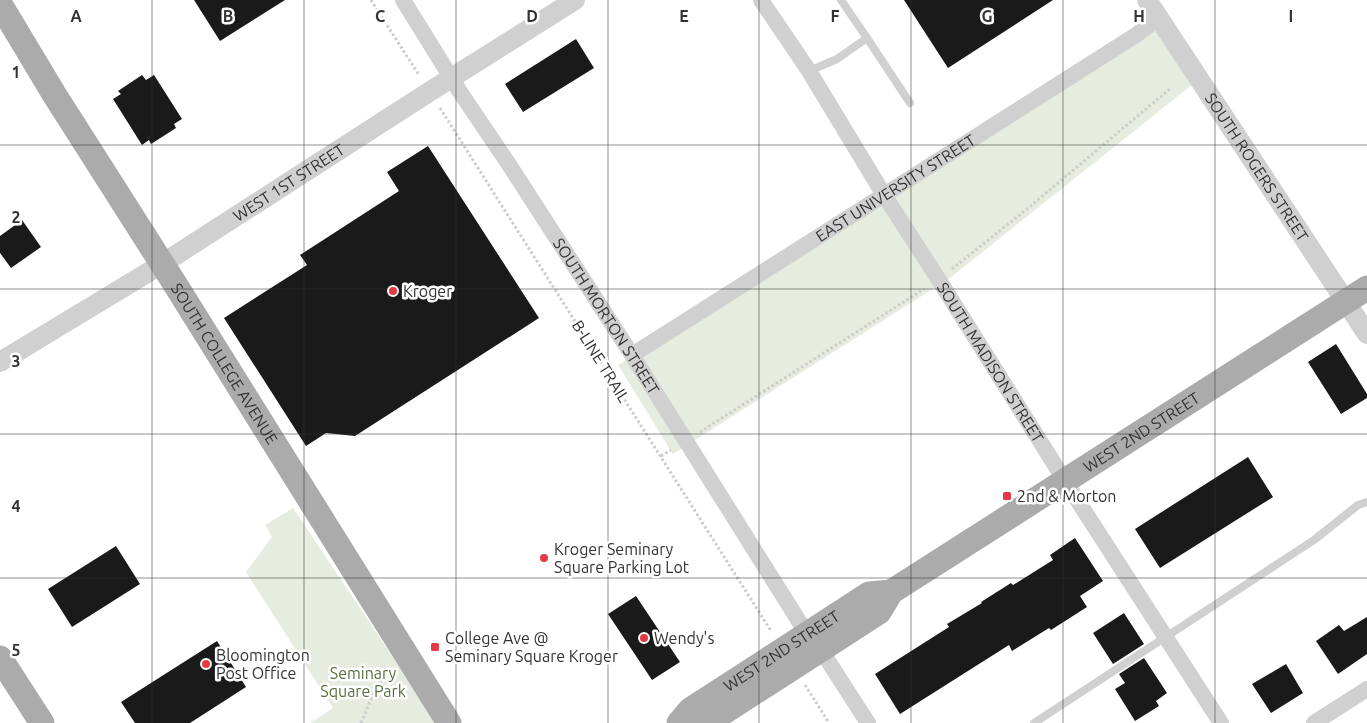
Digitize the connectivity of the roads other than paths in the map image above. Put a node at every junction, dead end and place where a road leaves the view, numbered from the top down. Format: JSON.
{"nodes":[{"id":1,"x":403,"y":0,"type":"edge"},
{"id":2,"x":575,"y":0,"type":"edge"},
{"id":3,"x":761,"y":0,"type":"edge"},
{"id":4,"x":841,"y":0,"type":"edge"},
{"id":5,"x":1147,"y":0,"type":"edge"},
{"id":6,"x":0,"y":4,"type":"edge"},
{"id":7,"x":1159,"y":18,"type":"junction"},
{"id":8,"x":867,"y":38,"type":"junction"},
{"id":9,"x":808,"y":70,"type":"junction"},
{"id":10,"x":451,"y":78,"type":"junction"},
{"id":11,"x":910,"y":103,"type":"dead end"},
{"id":12,"x":884,"y":195,"type":"junction"},
{"id":13,"x":162,"y":264,"type":"junction"},
{"id":14,"x":1367,"y":288,"type":"edge"},
{"id":15,"x":1346,"y":301,"type":"junction"},
{"id":16,"x":1367,"y":334,"type":"edge"},
{"id":17,"x":632,"y":355,"type":"junction"},
{"id":18,"x":0,"y":362,"type":"edge"},
{"id":19,"x":1065,"y":481,"type":"junction"},
{"id":20,"x":1367,"y":502,"type":"edge"},
{"id":21,"x":1166,"y":638,"type":"junction"},
{"id":22,"x":814,"y":642,"type":"junction"},
{"id":23,"x":0,"y":658,"type":"edge"},
{"id":24,"x":763,"y":675,"type":"junction"},
{"id":25,"x":1367,"y":689,"type":"edge"},
{"id":26,"x":42,"y":723,"type":"edge"},
{"id":27,"x":449,"y":723,"type":"edge"},
{"id":28,"x":679,"y":723,"type":"edge"},
{"id":29,"x":707,"y":723,"type":"edge"},
{"id":30,"x":868,"y":723,"type":"edge"},
{"id":31,"x":1034,"y":723,"type":"edge"},
{"id":32,"x":1221,"y":723,"type":"edge"},
{"id":33,"x":1314,"y":723,"type":"edge"}],
"edges":[{"from":1,"to":10,"type":"street","name":"SOUTH MORTON STREET"},
{"from":2,"to":10,"type":"street","name":"WEST 1ST STREET"},
{"from":3,"to":9,"type":"street","name":"SOUTH MADISON STREET"},
{"from":4,"to":8,"type":"lane"},
{"from":5,"to":7,"type":"street","name":"SOUTH ROGERS STREET"},
{"from":6,"to":13,"type":"main road","name":"SOUTH COLLEGE AVENUE"},
{"from":7,"to":12,"type":"street","name":"EAST UNIVERSITY STREET"},
{"from":7,"to":15,"type":"street","name":"SOUTH ROGERS STREET"},
{"from":8,"to":9,"type":"lane"},
{"from":8,"to":11,"type":"lane"},
{"from":9,"to":12,"type":"street","name":"SOUTH MADISON STREET"},
{"from":10,"to":13,"type":"street","name":"WEST 1ST STREET"},
{"from":10,"to":17,"type":"street","name":"SOUTH MORTON STREET"},
{"from":12,"to":17,"type":"street","name":"EAST UNIVERSITY STREET"},
{"from":12,"to":19,"type":"street","name":"SOUTH MADISON STREET"},
{"from":13,"to":18,"type":"street","name":"WEST 1ST STREET"},
{"from":13,"to":27,"type":"main road","name":"SOUTH COLLEGE AVENUE"},
{"from":14,"to":15,"type":"main road","name":"WEST 2ND STREET"},
{"from":15,"to":16,"type":"street","name":"SOUTH ROGERS STREET"},
{"from":15,"to":19,"type":"main road","name":"WEST 2ND STREET"},
{"from":17,"to":22,"type":"street","name":"SOUTH MORTON STREET"},
{"from":19,"to":21,"type":"street","name":"SOUTH MADISON STREET"},
{"from":19,"to":22,"type":"main road","name":"WEST 2ND STREET"},
{"from":20,"to":21,"type":"lane"},
{"from":21,"to":31,"type":"lane"},
{"from":21,"to":32,"type":"street","name":"SOUTH MADISON STREET"},
{"from":22,"to":24,"type":"main road","name":"WEST 2ND STREET"},
{"from":22,"to":30,"type":"street","name":"SOUTH MORTON STREET"},
{"from":23,"to":26,"type":"main road"},
{"from":24,"to":28,"type":"main road","name":"WEST 2ND STREET"},
{"from":24,"to":29,"type":"main road","name":"WEST 2ND STREET"},
{"from":25,"to":33,"type":"street"}]}
